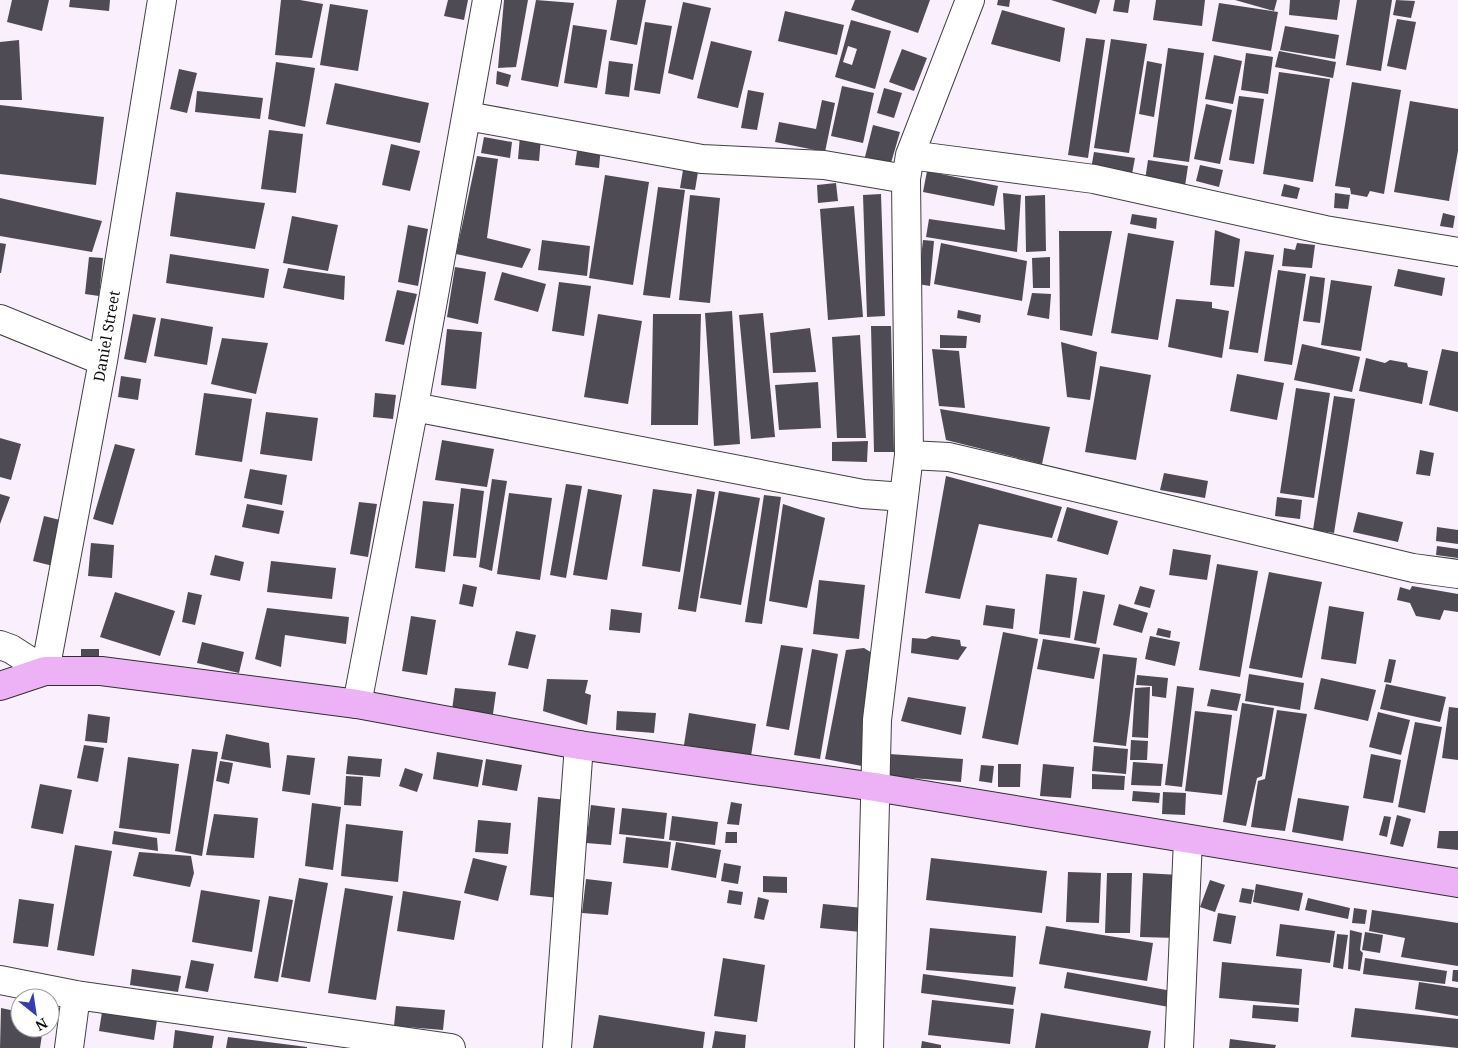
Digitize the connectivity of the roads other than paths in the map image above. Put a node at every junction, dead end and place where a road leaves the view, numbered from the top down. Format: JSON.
{"nodes":[{"id":1,"x":162,"y":0,"type":"edge"},
{"id":2,"x":487,"y":0,"type":"edge"},
{"id":3,"x":970,"y":0,"type":"edge"},
{"id":4,"x":467,"y":116,"type":"junction"},
{"id":5,"x":908,"y":167,"type":"junction"},
{"id":6,"x":1458,"y":252,"type":"edge"},
{"id":7,"x":0,"y":319,"type":"edge"},
{"id":8,"x":103,"y":361,"type":"junction"},
{"id":9,"x":414,"y":408,"type":"junction"},
{"id":10,"x":909,"y":454,"type":"junction"},
{"id":11,"x":904,"y":497,"type":"junction"},
{"id":12,"x":1458,"y":574,"type":"edge"},
{"id":13,"x":0,"y":645,"type":"edge"},
{"id":14,"x":45,"y":671,"type":"junction"},
{"id":15,"x":0,"y":686,"type":"edge"},
{"id":16,"x":357,"y":704,"type":"junction"},
{"id":17,"x":580,"y":745,"type":"junction"},
{"id":18,"x":875,"y":787,"type":"junction"},
{"id":19,"x":1188,"y":839,"type":"junction"},
{"id":20,"x":1458,"y":883,"type":"edge"},
{"id":21,"x":0,"y":980,"type":"edge"},
{"id":22,"x":76,"y":995,"type":"junction"},
{"id":23,"x":367,"y":1043,"type":"edge"},
{"id":24,"x":69,"y":1048,"type":"edge"},
{"id":25,"x":451,"y":1048,"type":"edge"},
{"id":26,"x":557,"y":1048,"type":"edge"},
{"id":27,"x":869,"y":1048,"type":"edge"},
{"id":28,"x":1178,"y":1048,"type":"edge"}],
"edges":[{"from":1,"to":8,"type":"street","name":"Daniel Street"},
{"from":2,"to":4,"type":"street"},
{"from":3,"to":5,"type":"street"},
{"from":4,"to":5,"type":"street"},
{"from":4,"to":9,"type":"street"},
{"from":5,"to":6,"type":"street"},
{"from":5,"to":10,"type":"street"},
{"from":7,"to":8,"type":"street"},
{"from":8,"to":14,"type":"street","name":"Daniel Street"},
{"from":9,"to":11,"type":"street"},
{"from":9,"to":16,"type":"street"},
{"from":10,"to":11,"type":"street"},
{"from":10,"to":12,"type":"street"},
{"from":11,"to":18,"type":"street"},
{"from":13,"to":14,"type":"street"},
{"from":14,"to":15,"type":"street"},
{"from":14,"to":16,"type":"street"},
{"from":16,"to":17,"type":"street"},
{"from":17,"to":18,"type":"street"},
{"from":17,"to":26,"type":"street"},
{"from":18,"to":19,"type":"street"},
{"from":18,"to":27,"type":"street"},
{"from":19,"to":20,"type":"street"},
{"from":19,"to":28,"type":"street"},
{"from":21,"to":22,"type":"street"},
{"from":22,"to":23,"type":"street"},
{"from":22,"to":24,"type":"street"},
{"from":23,"to":25,"type":"street"}]}
